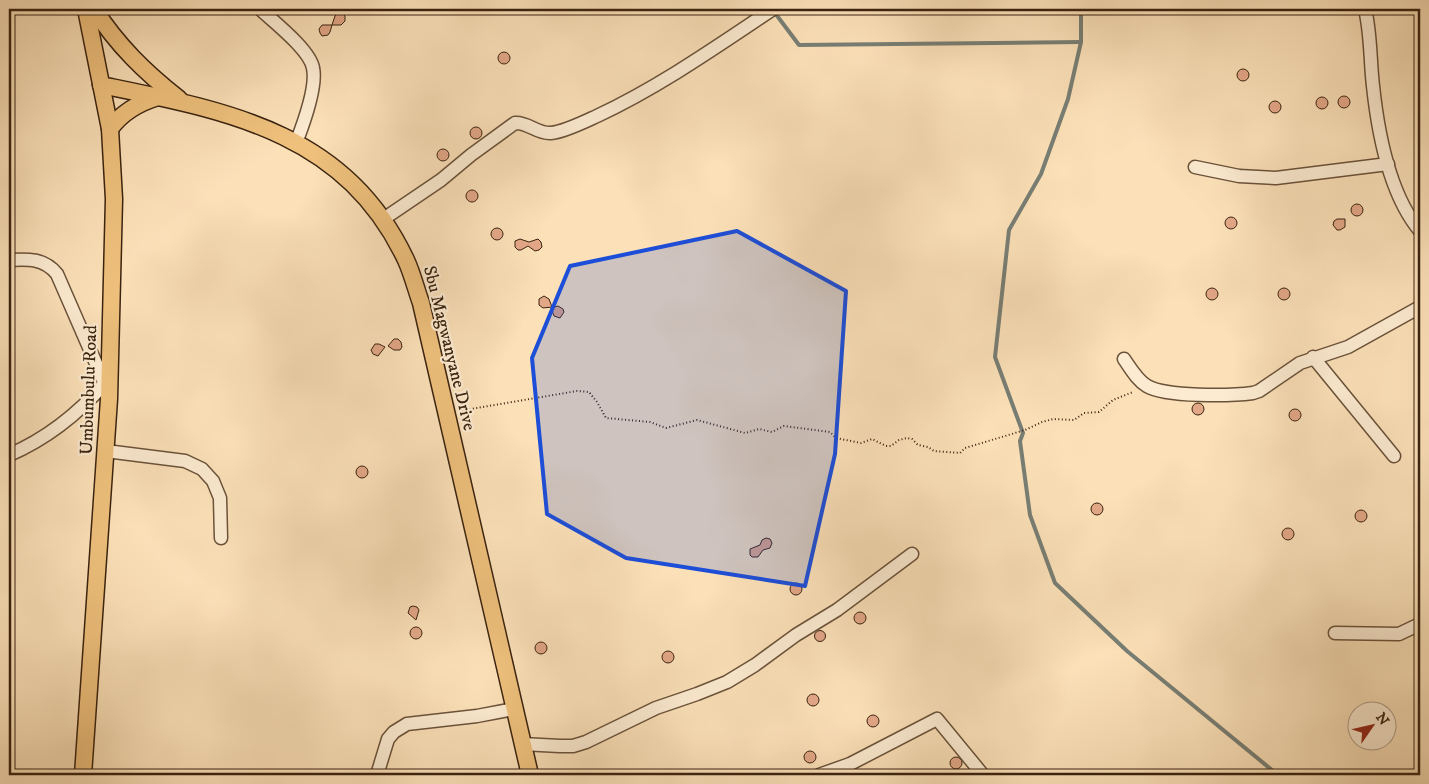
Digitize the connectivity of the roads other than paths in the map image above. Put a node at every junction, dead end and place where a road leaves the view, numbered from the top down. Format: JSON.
{"nodes":[{"id":1,"x":86,"y":9,"type":"edge"},
{"id":2,"x":94,"y":9,"type":"edge"},
{"id":3,"x":260,"y":9,"type":"edge"},
{"id":4,"x":773,"y":9,"type":"edge"},
{"id":5,"x":1365,"y":9,"type":"edge"},
{"id":6,"x":101,"y":85,"type":"junction"},
{"id":7,"x":158,"y":97,"type":"junction"},
{"id":8,"x":184,"y":102,"type":"junction"},
{"id":9,"x":110,"y":129,"type":"junction"},
{"id":10,"x":296,"y":142,"type":"junction"},
{"id":11,"x":1388,"y":164,"type":"junction"},
{"id":12,"x":1195,"y":166,"type":"dead end"},
{"id":13,"x":382,"y":220,"type":"junction"},
{"id":14,"x":1420,"y":231,"type":"edge"},
{"id":15,"x":9,"y":260,"type":"edge"},
{"id":16,"x":1420,"y":307,"type":"edge"},
{"id":17,"x":1313,"y":357,"type":"junction"},
{"id":18,"x":1124,"y":359,"type":"dead end"},
{"id":19,"x":107,"y":388,"type":"junction"},
{"id":20,"x":106,"y":450,"type":"junction"},
{"id":21,"x":9,"y":455,"type":"edge"},
{"id":22,"x":1394,"y":456,"type":"dead end"},
{"id":23,"x":221,"y":538,"type":"dead end"},
{"id":24,"x":912,"y":554,"type":"dead end"},
{"id":25,"x":1420,"y":624,"type":"edge"},
{"id":26,"x":1335,"y":633,"type":"dead end"},
{"id":27,"x":514,"y":709,"type":"junction"},
{"id":28,"x":522,"y":744,"type":"junction"},
{"id":29,"x":83,"y":775,"type":"edge"},
{"id":30,"x":376,"y":775,"type":"edge"},
{"id":31,"x":530,"y":775,"type":"edge"},
{"id":32,"x":820,"y":775,"type":"edge"},
{"id":33,"x":983,"y":775,"type":"edge"}],
"edges":[{"from":1,"to":6,"type":"main road","name":"Umbumbulu Road"},
{"from":2,"to":8,"type":"main road"},
{"from":3,"to":10,"type":"street"},
{"from":4,"to":13,"type":"street"},
{"from":5,"to":11,"type":"street"},
{"from":6,"to":7,"type":"main road","name":"Sbu Magwanyane Drive"},
{"from":6,"to":9,"type":"main road","name":"Umbumbulu Road"},
{"from":7,"to":8,"type":"main road","name":"Sbu Magwanyane Drive"},
{"from":7,"to":9,"type":"main road"},
{"from":8,"to":10,"type":"main road","name":"Sbu Magwanyane Drive"},
{"from":9,"to":19,"type":"main road","name":"Umbumbulu Road"},
{"from":10,"to":13,"type":"main road","name":"Sbu Magwanyane Drive"},
{"from":11,"to":12,"type":"street"},
{"from":11,"to":14,"type":"street"},
{"from":13,"to":27,"type":"main road","name":"Sbu Magwanyane Drive"},
{"from":15,"to":19,"type":"street"},
{"from":16,"to":17,"type":"street"},
{"from":17,"to":18,"type":"street"},
{"from":17,"to":22,"type":"street"},
{"from":19,"to":20,"type":"main road","name":"Umbumbulu Road"},
{"from":19,"to":21,"type":"street"},
{"from":20,"to":23,"type":"street"},
{"from":20,"to":29,"type":"main road","name":"Umbumbulu Road"},
{"from":24,"to":28,"type":"street"},
{"from":25,"to":26,"type":"street"},
{"from":27,"to":28,"type":"main road","name":"Sbu Magwanyane Drive"},
{"from":27,"to":30,"type":"street"},
{"from":28,"to":31,"type":"main road","name":"Sbu Magwanyane Drive"},
{"from":32,"to":33,"type":"street"}]}
